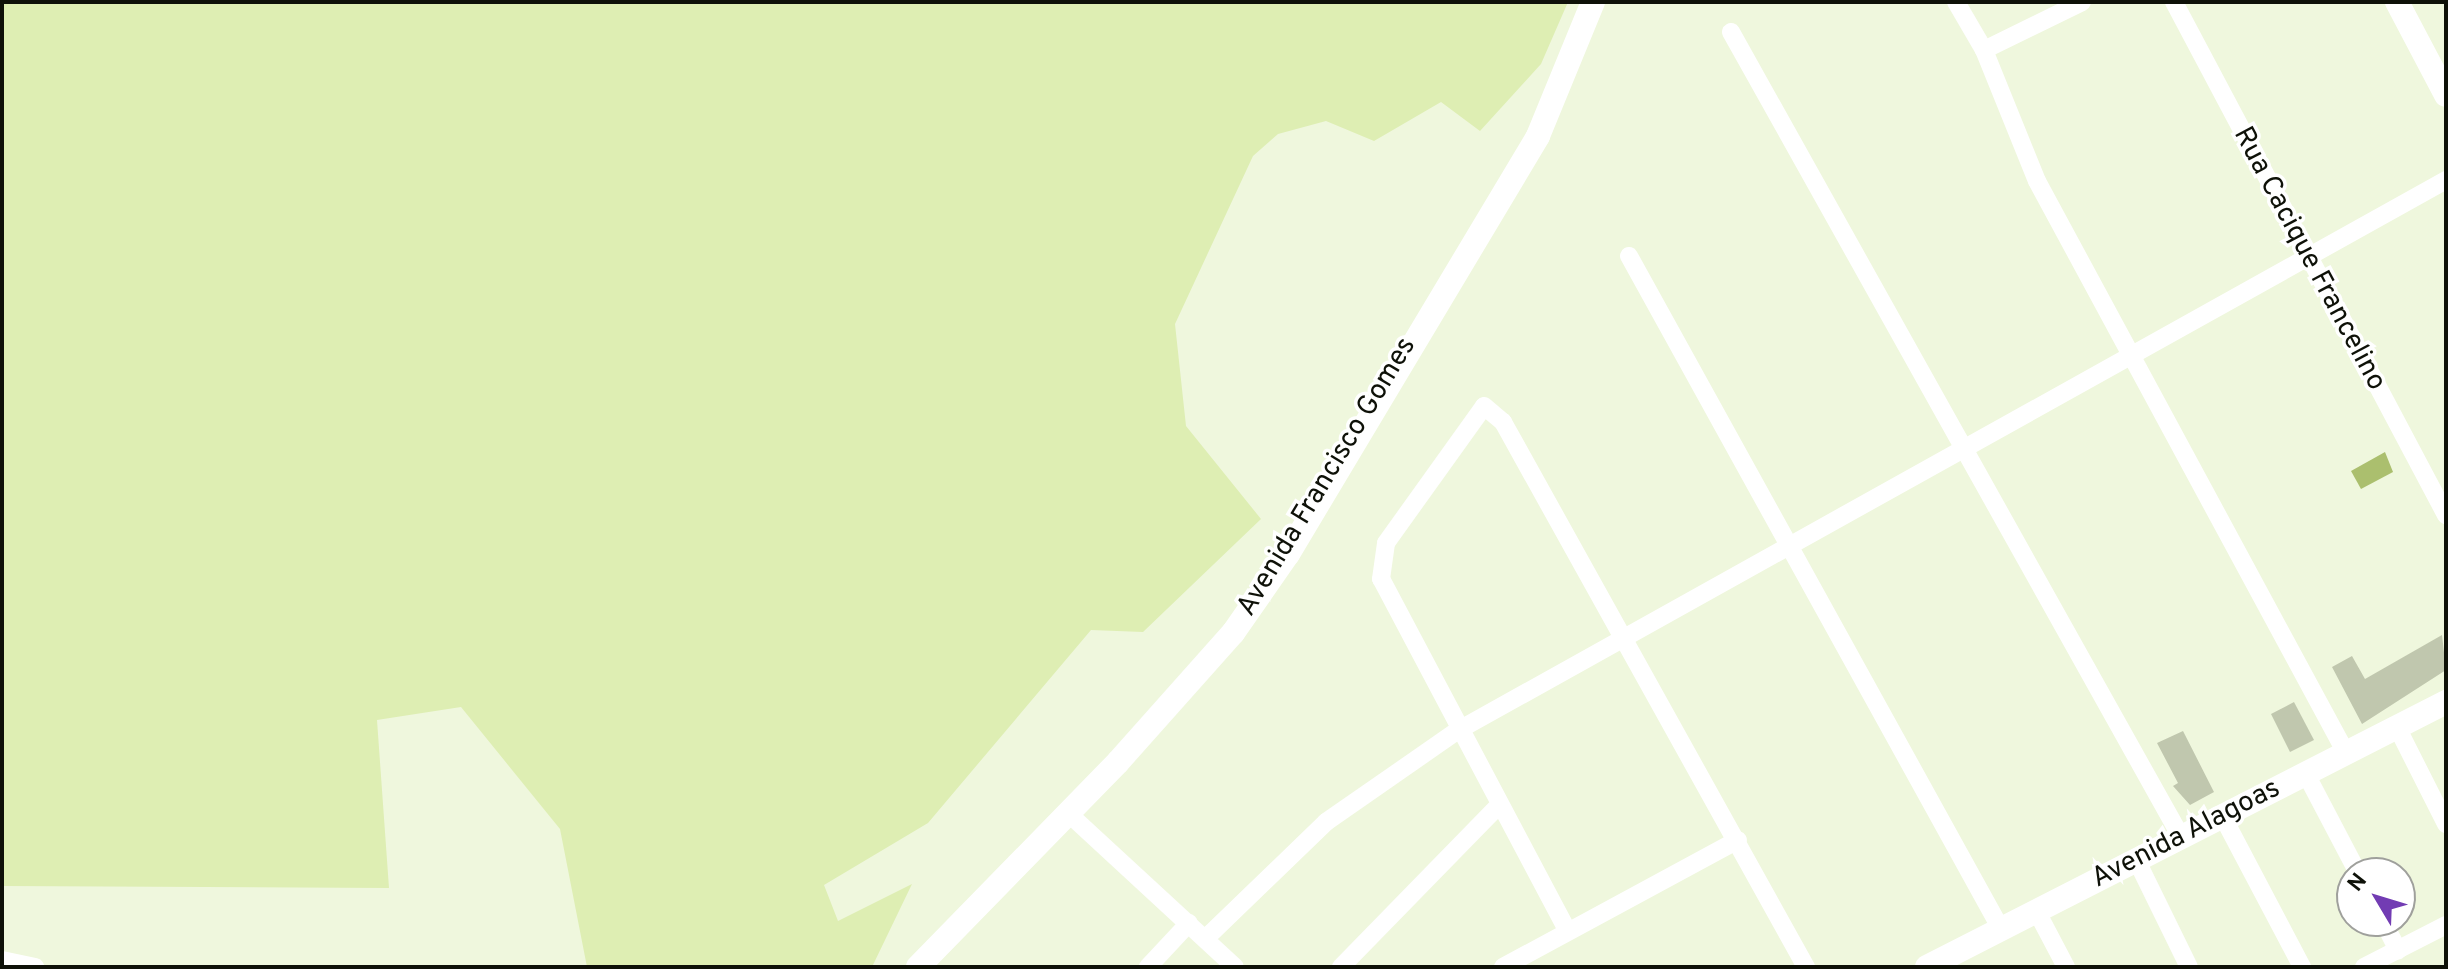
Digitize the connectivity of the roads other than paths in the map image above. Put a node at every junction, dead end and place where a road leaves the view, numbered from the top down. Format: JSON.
{"nodes":[{"id":1,"x":1593,"y":2,"type":"edge"},
{"id":2,"x":1956,"y":2,"type":"edge"},
{"id":3,"x":2082,"y":2,"type":"edge"},
{"id":4,"x":2174,"y":2,"type":"edge"},
{"id":5,"x":2397,"y":2,"type":"edge"},
{"id":6,"x":1731,"y":32,"type":"dead end"},
{"id":7,"x":1984,"y":50,"type":"junction"},
{"id":8,"x":2446,"y":95,"type":"edge"},
{"id":9,"x":2446,"y":180,"type":"edge"},
{"id":10,"x":1629,"y":256,"type":"dead end"},
{"id":11,"x":2307,"y":258,"type":"junction"},
{"id":12,"x":2127,"y":353,"type":"junction"},
{"id":13,"x":1960,"y":447,"type":"junction"},
{"id":14,"x":2446,"y":515,"type":"edge"},
{"id":15,"x":1793,"y":541,"type":"junction"},
{"id":16,"x":1626,"y":639,"type":"junction"},
{"id":17,"x":2446,"y":702,"type":"edge"},
{"id":18,"x":2397,"y":727,"type":"junction"},
{"id":19,"x":1457,"y":731,"type":"junction"},
{"id":20,"x":2346,"y":753,"type":"junction"},
{"id":21,"x":2306,"y":774,"type":"junction"},
{"id":22,"x":1498,"y":806,"type":"junction"},
{"id":23,"x":1068,"y":813,"type":"junction"},
{"id":24,"x":2223,"y":817,"type":"junction"},
{"id":25,"x":2446,"y":824,"type":"edge"},
{"id":26,"x":2181,"y":837,"type":"junction"},
{"id":27,"x":1738,"y":840,"type":"junction"},
{"id":28,"x":2350,"y":857,"type":"edge"},
{"id":29,"x":2136,"y":859,"type":"junction"},
{"id":30,"x":2036,"y":910,"type":"junction"},
{"id":31,"x":1189,"y":923,"type":"junction"},
{"id":32,"x":2446,"y":925,"type":"edge"},
{"id":33,"x":1566,"y":928,"type":"junction"},
{"id":34,"x":2001,"y":929,"type":"junction"},
{"id":35,"x":2391,"y":937,"type":"edge"},
{"id":36,"x":1206,"y":938,"type":"junction"},
{"id":37,"x":2398,"y":950,"type":"junction"},
{"id":38,"x":2,"y":960,"type":"edge"},
{"id":39,"x":35,"y":967,"type":"edge"},
{"id":40,"x":918,"y":967,"type":"edge"},
{"id":41,"x":1148,"y":967,"type":"edge"},
{"id":42,"x":1235,"y":967,"type":"edge"},
{"id":43,"x":1341,"y":967,"type":"edge"},
{"id":44,"x":1503,"y":967,"type":"edge"},
{"id":45,"x":1806,"y":967,"type":"edge"},
{"id":46,"x":1927,"y":967,"type":"edge"},
{"id":47,"x":2066,"y":967,"type":"edge"},
{"id":48,"x":2189,"y":967,"type":"edge"},
{"id":49,"x":2302,"y":967,"type":"edge"},
{"id":50,"x":2364,"y":967,"type":"edge"}],
"edges":[{"from":1,"to":23,"type":"main road","name":"Avenida Francisco Gomes"},
{"from":2,"to":7,"type":"street"},
{"from":3,"to":7,"type":"street"},
{"from":4,"to":11,"type":"street","name":"Rua Cacique Francelino"},
{"from":5,"to":8,"type":"main road"},
{"from":6,"to":13,"type":"street"},
{"from":7,"to":12,"type":"street"},
{"from":9,"to":11,"type":"street"},
{"from":10,"to":15,"type":"street"},
{"from":11,"to":12,"type":"street"},
{"from":11,"to":14,"type":"street","name":"Rua Cacique Francelino"},
{"from":12,"to":13,"type":"street"},
{"from":12,"to":20,"type":"street"},
{"from":13,"to":15,"type":"street"},
{"from":13,"to":26,"type":"street"},
{"from":15,"to":16,"type":"street"},
{"from":15,"to":34,"type":"street"},
{"from":16,"to":19,"type":"street"},
{"from":16,"to":19,"type":"street"},
{"from":16,"to":27,"type":"street"},
{"from":17,"to":18,"type":"main road","name":"Avenida Alagoas"},
{"from":18,"to":20,"type":"main road","name":"Avenida Alagoas"},
{"from":18,"to":25,"type":"street"},
{"from":19,"to":22,"type":"street"},
{"from":19,"to":36,"type":"street"},
{"from":20,"to":21,"type":"main road","name":"Avenida Alagoas"},
{"from":21,"to":24,"type":"main road","name":"Avenida Alagoas"},
{"from":21,"to":28,"type":"street"},
{"from":22,"to":33,"type":"street"},
{"from":22,"to":43,"type":"street"},
{"from":23,"to":31,"type":"street"},
{"from":23,"to":40,"type":"main road","name":"Avenida Francisco Gomes"},
{"from":24,"to":26,"type":"main road","name":"Avenida Alagoas"},
{"from":24,"to":49,"type":"street"},
{"from":26,"to":29,"type":"main road","name":"Avenida Alagoas"},
{"from":27,"to":33,"type":"street"},
{"from":27,"to":45,"type":"street"},
{"from":29,"to":30,"type":"main road","name":"Avenida Alagoas"},
{"from":29,"to":48,"type":"street"},
{"from":30,"to":34,"type":"main road","name":"Avenida Alagoas"},
{"from":30,"to":47,"type":"street"},
{"from":31,"to":36,"type":"street"},
{"from":31,"to":41,"type":"street"},
{"from":32,"to":37,"type":"street"},
{"from":33,"to":44,"type":"street"},
{"from":34,"to":46,"type":"main road","name":"Avenida Alagoas"},
{"from":35,"to":37,"type":"street"},
{"from":36,"to":42,"type":"street"},
{"from":37,"to":50,"type":"street"},
{"from":38,"to":39,"type":"street"}]}
